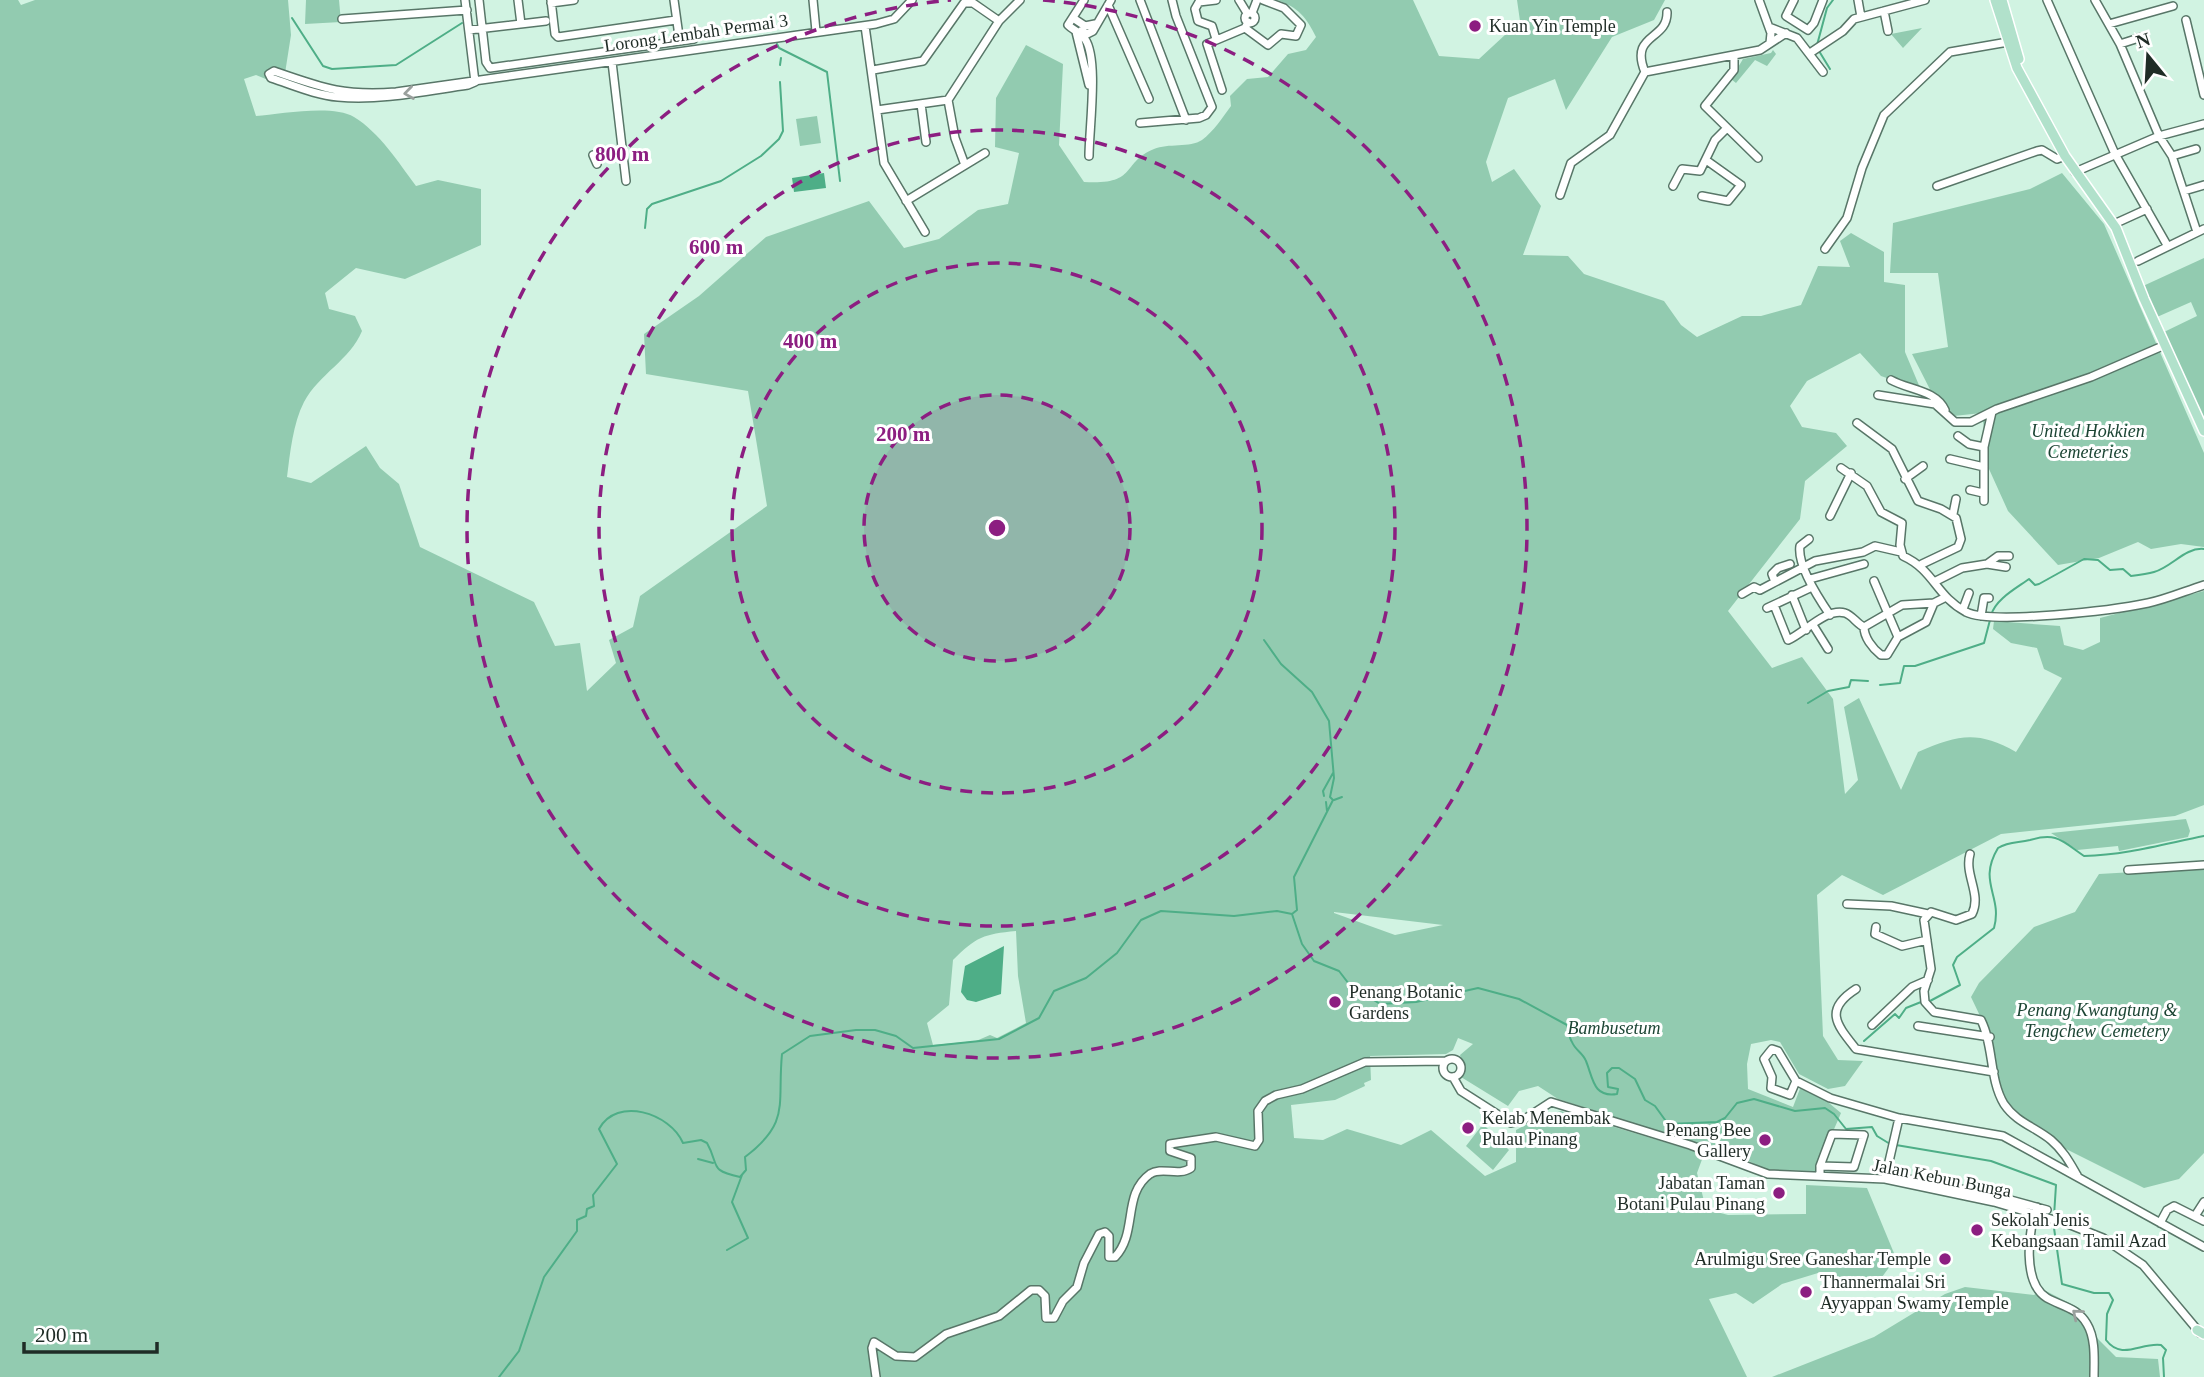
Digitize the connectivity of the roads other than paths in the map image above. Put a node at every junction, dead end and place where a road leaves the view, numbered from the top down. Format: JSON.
{"nodes":[{"id":1,"x":466,"y":0,"type":"edge"},
{"id":2,"x":479,"y":0,"type":"edge"},
{"id":3,"x":518,"y":0,"type":"edge"},
{"id":4,"x":574,"y":0,"type":"edge"},
{"id":5,"x":674,"y":0,"type":"edge"},
{"id":6,"x":813,"y":0,"type":"edge"},
{"id":7,"x":912,"y":0,"type":"edge"},
{"id":8,"x":1020,"y":0,"type":"edge"},
{"id":9,"x":1084,"y":0,"type":"edge"},
{"id":10,"x":1140,"y":0,"type":"edge"},
{"id":11,"x":1172,"y":0,"type":"edge"},
{"id":12,"x":1216,"y":0,"type":"edge"},
{"id":13,"x":1239,"y":0,"type":"edge"},
{"id":14,"x":1257,"y":0,"type":"edge"},
{"id":15,"x":1263,"y":0,"type":"edge"},
{"id":16,"x":1759,"y":0,"type":"edge"},
{"id":17,"x":1794,"y":0,"type":"edge"},
{"id":18,"x":1823,"y":0,"type":"edge"},
{"id":19,"x":1857,"y":0,"type":"edge"},
{"id":20,"x":1926,"y":0,"type":"edge"},
{"id":21,"x":1995,"y":0,"type":"edge"},
{"id":22,"x":2047,"y":0,"type":"edge"},
{"id":23,"x":2095,"y":0,"type":"edge"},
{"id":24,"x":551,"y":2,"type":"edge"},
{"id":25,"x":1110,"y":2,"type":"edge"},
{"id":26,"x":2003,"y":3,"type":"edge"},
{"id":27,"x":2173,"y":6,"type":"dead end"},
{"id":28,"x":467,"y":10,"type":"junction"},
{"id":29,"x":1884,"y":11,"type":"junction"},
{"id":30,"x":1667,"y":12,"type":"dead end"},
{"id":31,"x":1250,"y":13,"type":"junction"},
{"id":32,"x":1861,"y":17,"type":"junction"},
{"id":33,"x":342,"y":19,"type":"dead end"},
{"id":34,"x":1071,"y":20,"type":"junction"},
{"id":35,"x":2186,"y":20,"type":"dead end"},
{"id":36,"x":546,"y":21,"type":"dead end"},
{"id":37,"x":999,"y":21,"type":"junction"},
{"id":38,"x":677,"y":22,"type":"junction"},
{"id":39,"x":521,"y":24,"type":"junction"},
{"id":40,"x":2109,"y":24,"type":"junction"},
{"id":41,"x":1247,"y":25,"type":"junction"},
{"id":42,"x":866,"y":26,"type":"junction"},
{"id":43,"x":1769,"y":27,"type":"junction"},
{"id":44,"x":482,"y":29,"type":"junction"},
{"id":45,"x":469,"y":30,"type":"junction"},
{"id":46,"x":1888,"y":31,"type":"dead end"},
{"id":47,"x":816,"y":32,"type":"junction"},
{"id":48,"x":1786,"y":33,"type":"junction"},
{"id":49,"x":2141,"y":37,"type":"dead end"},
{"id":50,"x":679,"y":38,"type":"junction"},
{"id":51,"x":694,"y":39,"type":"dead end"},
{"id":52,"x":1216,"y":39,"type":"junction"},
{"id":53,"x":2008,"y":42,"type":"junction"},
{"id":54,"x":2120,"y":44,"type":"junction"},
{"id":55,"x":1767,"y":46,"type":"junction"},
{"id":56,"x":682,"y":52,"type":"junction"},
{"id":57,"x":1810,"y":53,"type":"junction"},
{"id":58,"x":1205,"y":54,"type":"dead end"},
{"id":59,"x":2017,"y":54,"type":"junction"},
{"id":60,"x":1734,"y":56,"type":"junction"},
{"id":61,"x":1193,"y":58,"type":"junction"},
{"id":62,"x":612,"y":62,"type":"junction"},
{"id":63,"x":873,"y":70,"type":"junction"},
{"id":64,"x":1645,"y":72,"type":"junction"},
{"id":65,"x":1823,"y":72,"type":"dead end"},
{"id":66,"x":2023,"y":78,"type":"junction"},
{"id":67,"x":475,"y":82,"type":"junction"},
{"id":68,"x":1222,"y":90,"type":"dead end"},
{"id":69,"x":2204,"y":95,"type":"edge"},
{"id":70,"x":1149,"y":99,"type":"dead end"},
{"id":71,"x":948,"y":100,"type":"junction"},
{"id":72,"x":921,"y":104,"type":"junction"},
{"id":73,"x":877,"y":110,"type":"junction"},
{"id":74,"x":1186,"y":120,"type":"junction"},
{"id":75,"x":1140,"y":123,"type":"dead end"},
{"id":76,"x":2204,"y":124,"type":"edge"},
{"id":77,"x":1726,"y":129,"type":"junction"},
{"id":78,"x":2159,"y":136,"type":"junction"},
{"id":79,"x":926,"y":142,"type":"dead end"},
{"id":80,"x":2196,"y":149,"type":"dead end"},
{"id":81,"x":985,"y":153,"type":"dead end"},
{"id":82,"x":2115,"y":154,"type":"junction"},
{"id":83,"x":593,"y":155,"type":"dead end"},
{"id":84,"x":1089,"y":156,"type":"dead end"},
{"id":85,"x":2064,"y":156,"type":"junction"},
{"id":86,"x":2172,"y":156,"type":"junction"},
{"id":87,"x":1758,"y":158,"type":"dead end"},
{"id":88,"x":1706,"y":160,"type":"junction"},
{"id":89,"x":597,"y":164,"type":"dead end"},
{"id":90,"x":965,"y":165,"type":"junction"},
{"id":91,"x":2075,"y":172,"type":"junction"},
{"id":92,"x":626,"y":181,"type":"dead end"},
{"id":93,"x":2204,"y":185,"type":"edge"},
{"id":94,"x":1673,"y":186,"type":"dead end"},
{"id":95,"x":1937,"y":186,"type":"dead end"},
{"id":96,"x":2183,"y":191,"type":"junction"},
{"id":97,"x":1560,"y":195,"type":"dead end"},
{"id":98,"x":1702,"y":196,"type":"dead end"},
{"id":99,"x":906,"y":201,"type":"junction"},
{"id":100,"x":2147,"y":209,"type":"junction"},
{"id":101,"x":2114,"y":224,"type":"junction"},
{"id":102,"x":2200,"y":230,"type":"edge"},
{"id":103,"x":925,"y":232,"type":"dead end"},
{"id":104,"x":2167,"y":245,"type":"junction"},
{"id":105,"x":1825,"y":249,"type":"dead end"},
{"id":106,"x":2138,"y":261,"type":"dead end"},
{"id":107,"x":2165,"y":345,"type":"junction"},
{"id":108,"x":1891,"y":380,"type":"dead end"},
{"id":109,"x":1878,"y":395,"type":"dead end"},
{"id":110,"x":1945,"y":411,"type":"junction"},
{"id":111,"x":1993,"y":411,"type":"junction"},
{"id":112,"x":1857,"y":424,"type":"dead end"},
{"id":113,"x":2204,"y":431,"type":"edge"},
{"id":114,"x":1958,"y":436,"type":"dead end"},
{"id":115,"x":1984,"y":447,"type":"junction"},
{"id":116,"x":1950,"y":459,"type":"dead end"},
{"id":117,"x":1923,"y":466,"type":"dead end"},
{"id":118,"x":1841,"y":467,"type":"dead end"},
{"id":119,"x":1984,"y":467,"type":"junction"},
{"id":120,"x":1851,"y":473,"type":"junction"},
{"id":121,"x":1905,"y":478,"type":"junction"},
{"id":122,"x":1969,"y":491,"type":"dead end"},
{"id":123,"x":1939,"y":498,"type":"dead end"},
{"id":124,"x":1956,"y":499,"type":"dead end"},
{"id":125,"x":1938,"y":508,"type":"junction"},
{"id":126,"x":1953,"y":514,"type":"junction"},
{"id":127,"x":1830,"y":516,"type":"dead end"},
{"id":128,"x":1809,"y":539,"type":"dead end"},
{"id":129,"x":1901,"y":552,"type":"junction"},
{"id":130,"x":2009,"y":556,"type":"dead end"},
{"id":131,"x":1790,"y":564,"type":"dead end"},
{"id":132,"x":1864,"y":564,"type":"dead end"},
{"id":133,"x":1922,"y":564,"type":"junction"},
{"id":134,"x":1987,"y":564,"type":"junction"},
{"id":135,"x":1805,"y":567,"type":"junction"},
{"id":136,"x":2006,"y":567,"type":"dead end"},
{"id":137,"x":1874,"y":581,"type":"dead end"},
{"id":138,"x":1776,"y":582,"type":"junction"},
{"id":139,"x":1934,"y":582,"type":"junction"},
{"id":140,"x":1811,"y":583,"type":"junction"},
{"id":141,"x":2204,"y":585,"type":"edge"},
{"id":142,"x":1969,"y":593,"type":"dead end"},
{"id":143,"x":1742,"y":594,"type":"dead end"},
{"id":144,"x":1792,"y":595,"type":"junction"},
{"id":145,"x":1946,"y":597,"type":"junction"},
{"id":146,"x":1989,"y":598,"type":"dead end"},
{"id":147,"x":1934,"y":603,"type":"junction"},
{"id":148,"x":1963,"y":609,"type":"junction"},
{"id":149,"x":1889,"y":612,"type":"junction"},
{"id":150,"x":1830,"y":615,"type":"junction"},
{"id":151,"x":1988,"y":616,"type":"junction"},
{"id":152,"x":1809,"y":627,"type":"junction"},
{"id":153,"x":1864,"y":627,"type":"junction"},
{"id":154,"x":1898,"y":638,"type":"junction"},
{"id":155,"x":1828,"y":649,"type":"dead end"},
{"id":156,"x":1970,"y":854,"type":"dead end"},
{"id":157,"x":2204,"y":865,"type":"edge"},
{"id":158,"x":2128,"y":870,"type":"dead end"},
{"id":159,"x":1847,"y":904,"type":"dead end"},
{"id":160,"x":1923,"y":916,"type":"junction"},
{"id":161,"x":1876,"y":927,"type":"dead end"},
{"id":162,"x":1927,"y":940,"type":"junction"},
{"id":163,"x":1928,"y":980,"type":"junction"},
{"id":164,"x":1856,"y":989,"type":"dead end"},
{"id":165,"x":1872,"y":1025,"type":"dead end"},
{"id":166,"x":1918,"y":1026,"type":"dead end"},
{"id":167,"x":1990,"y":1037,"type":"junction"},
{"id":168,"x":1446,"y":1061,"type":"junction"},
{"id":169,"x":1994,"y":1072,"type":"junction"},
{"id":170,"x":1453,"y":1077,"type":"junction"},
{"id":171,"x":1796,"y":1081,"type":"junction"},
{"id":172,"x":1899,"y":1118,"type":"junction"},
{"id":173,"x":1821,"y":1166,"type":"junction"},
{"id":174,"x":2077,"y":1175,"type":"junction"},
{"id":175,"x":1819,"y":1176,"type":"junction"},
{"id":176,"x":1885,"y":1177,"type":"junction"},
{"id":177,"x":2204,"y":1202,"type":"edge"},
{"id":178,"x":2036,"y":1210,"type":"junction"},
{"id":179,"x":2046,"y":1210,"type":"dead end"},
{"id":180,"x":2195,"y":1216,"type":"junction"},
{"id":181,"x":2204,"y":1221,"type":"edge"},
{"id":182,"x":2160,"y":1223,"type":"junction"},
{"id":183,"x":2204,"y":1247,"type":"edge"},
{"id":184,"x":2202,"y":1334,"type":"edge"},
{"id":185,"x":876,"y":1377,"type":"edge"},
{"id":186,"x":2094,"y":1377,"type":"edge"}],
"edges":[{"from":1,"to":28,"type":"street"},
{"from":2,"to":44,"type":"street"},
{"from":3,"to":39,"type":"street"},
{"from":4,"to":24,"type":"street"},
{"from":5,"to":38,"type":"street"},
{"from":6,"to":47,"type":"street"},
{"from":7,"to":42,"type":"street","name":"Lorong Lembah Permai 3"},
{"from":8,"to":37,"type":"street"},
{"from":9,"to":34,"type":"street"},
{"from":10,"to":74,"type":"street"},
{"from":11,"to":61,"type":"street"},
{"from":12,"to":52,"type":"street"},
{"from":13,"to":31,"type":"street"},
{"from":14,"to":31,"type":"street"},
{"from":15,"to":41,"type":"street"},
{"from":16,"to":43,"type":"street"},
{"from":17,"to":18,"type":"street"},
{"from":19,"to":32,"type":"street"},
{"from":20,"to":29,"type":"street"},
{"from":21,"to":53,"type":"main road"},
{"from":22,"to":82,"type":"street"},
{"from":23,"to":40,"type":"street"},
{"from":24,"to":38,"type":"street"},
{"from":25,"to":34,"type":"street"},
{"from":25,"to":70,"type":"street"},
{"from":26,"to":53,"type":"main road"},
{"from":26,"to":59,"type":"main road"},
{"from":27,"to":40,"type":"street"},
{"from":28,"to":33,"type":"street"},
{"from":28,"to":45,"type":"street"},
{"from":29,"to":32,"type":"street"},
{"from":29,"to":46,"type":"street"},
{"from":30,"to":64,"type":"street"},
{"from":31,"to":41,"type":"street"},
{"from":32,"to":57,"type":"street"},
{"from":34,"to":84,"type":"street"},
{"from":35,"to":69,"type":"street"},
{"from":36,"to":39,"type":"street"},
{"from":37,"to":63,"type":"street"},
{"from":37,"to":71,"type":"street"},
{"from":38,"to":50,"type":"street"},
{"from":39,"to":44,"type":"street"},
{"from":40,"to":54,"type":"street"},
{"from":41,"to":52,"type":"street"},
{"from":42,"to":47,"type":"street","name":"Lorong Lembah Permai 3"},
{"from":42,"to":63,"type":"street"},
{"from":43,"to":48,"type":"street"},
{"from":43,"to":55,"type":"street"},
{"from":44,"to":45,"type":"street"},
{"from":44,"to":50,"type":"street"},
{"from":45,"to":67,"type":"street"},
{"from":47,"to":56,"type":"street","name":"Lorong Lembah Permai 3"},
{"from":48,"to":55,"type":"street"},
{"from":48,"to":57,"type":"street"},
{"from":49,"to":54,"type":"street"},
{"from":50,"to":51,"type":"street"},
{"from":50,"to":56,"type":"street"},
{"from":52,"to":68,"type":"street"},
{"from":53,"to":59,"type":"main road"},
{"from":53,"to":66,"type":"main road"},
{"from":53,"to":105,"type":"street"},
{"from":54,"to":78,"type":"street"},
{"from":55,"to":60,"type":"street"},
{"from":56,"to":62,"type":"street","name":"Lorong Lembah Permai 3"},
{"from":57,"to":65,"type":"street"},
{"from":58,"to":61,"type":"street"},
{"from":59,"to":66,"type":"main road"},
{"from":60,"to":64,"type":"street"},
{"from":60,"to":77,"type":"street"},
{"from":61,"to":74,"type":"street"},
{"from":62,"to":67,"type":"street","name":"Lorong Lembah Permai 3"},
{"from":62,"to":92,"type":"street"},
{"from":63,"to":73,"type":"street"},
{"from":64,"to":97,"type":"street"},
{"from":66,"to":85,"type":"main road"},
{"from":67,"to":67,"type":"street","one_way":true},
{"from":71,"to":72,"type":"street"},
{"from":71,"to":90,"type":"street"},
{"from":72,"to":73,"type":"street"},
{"from":72,"to":79,"type":"street"},
{"from":73,"to":99,"type":"street"},
{"from":74,"to":75,"type":"street"},
{"from":76,"to":78,"type":"street"},
{"from":77,"to":87,"type":"street"},
{"from":77,"to":88,"type":"street"},
{"from":78,"to":82,"type":"street"},
{"from":78,"to":86,"type":"street"},
{"from":80,"to":86,"type":"street"},
{"from":81,"to":90,"type":"street"},
{"from":82,"to":91,"type":"street"},
{"from":82,"to":100,"type":"street"},
{"from":83,"to":89,"type":"street"},
{"from":85,"to":91,"type":"main road"},
{"from":85,"to":95,"type":"street"},
{"from":86,"to":96,"type":"street"},
{"from":88,"to":94,"type":"street"},
{"from":88,"to":98,"type":"street"},
{"from":90,"to":99,"type":"street"},
{"from":91,"to":101,"type":"main road"},
{"from":93,"to":96,"type":"street"},
{"from":96,"to":102,"type":"street"},
{"from":99,"to":103,"type":"street"},
{"from":100,"to":101,"type":"street"},
{"from":100,"to":104,"type":"street"},
{"from":101,"to":107,"type":"main road"},
{"from":102,"to":104,"type":"street"},
{"from":104,"to":106,"type":"street"},
{"from":107,"to":111,"type":"street"},
{"from":107,"to":113,"type":"main road"},
{"from":108,"to":110,"type":"street"},
{"from":109,"to":110,"type":"street"},
{"from":110,"to":111,"type":"street"},
{"from":111,"to":115,"type":"street"},
{"from":112,"to":121,"type":"street"},
{"from":114,"to":115,"type":"street"},
{"from":115,"to":119,"type":"street"},
{"from":116,"to":119,"type":"street"},
{"from":117,"to":121,"type":"street"},
{"from":118,"to":120,"type":"street"},
{"from":119,"to":122,"type":"street"},
{"from":120,"to":127,"type":"street"},
{"from":120,"to":129,"type":"street"},
{"from":121,"to":125,"type":"street"},
{"from":123,"to":125,"type":"street"},
{"from":124,"to":126,"type":"street"},
{"from":125,"to":126,"type":"street"},
{"from":126,"to":133,"type":"street"},
{"from":128,"to":135,"type":"street"},
{"from":129,"to":133,"type":"street"},
{"from":129,"to":135,"type":"street"},
{"from":130,"to":134,"type":"street"},
{"from":131,"to":138,"type":"street"},
{"from":132,"to":140,"type":"street"},
{"from":133,"to":139,"type":"street"},
{"from":134,"to":136,"type":"street"},
{"from":134,"to":139,"type":"street"},
{"from":135,"to":138,"type":"street"},
{"from":135,"to":140,"type":"street"},
{"from":137,"to":149,"type":"street"},
{"from":138,"to":143,"type":"street"},
{"from":139,"to":145,"type":"street"},
{"from":140,"to":144,"type":"street"},
{"from":140,"to":150,"type":"street"},
{"from":141,"to":151,"type":"street"},
{"from":142,"to":148,"type":"street"},
{"from":144,"to":152,"type":"street"},
{"from":144,"to":152,"type":"street"},
{"from":145,"to":147,"type":"street"},
{"from":145,"to":148,"type":"street"},
{"from":146,"to":151,"type":"street"},
{"from":147,"to":149,"type":"street"},
{"from":147,"to":154,"type":"street"},
{"from":148,"to":151,"type":"street"},
{"from":149,"to":153,"type":"street"},
{"from":149,"to":154,"type":"street"},
{"from":150,"to":152,"type":"street"},
{"from":150,"to":153,"type":"street"},
{"from":152,"to":155,"type":"street"},
{"from":153,"to":154,"type":"street"},
{"from":156,"to":160,"type":"street"},
{"from":157,"to":158,"type":"street"},
{"from":159,"to":160,"type":"street"},
{"from":160,"to":162,"type":"street"},
{"from":161,"to":162,"type":"street"},
{"from":162,"to":163,"type":"street"},
{"from":163,"to":165,"type":"street"},
{"from":163,"to":167,"type":"street"},
{"from":164,"to":169,"type":"street"},
{"from":166,"to":167,"type":"street"},
{"from":167,"to":169,"type":"street"},
{"from":168,"to":170,"type":"street"},
{"from":168,"to":170,"type":"street"},
{"from":168,"to":185,"type":"street"},
{"from":169,"to":174,"type":"street"},
{"from":170,"to":175,"type":"street","name":"Jalan Kebun Bunga"},
{"from":171,"to":171,"type":"street"},
{"from":171,"to":172,"type":"street"},
{"from":172,"to":174,"type":"street"},
{"from":172,"to":176,"type":"street"},
{"from":173,"to":173,"type":"street"},
{"from":173,"to":175,"type":"street"},
{"from":174,"to":182,"type":"street"},
{"from":175,"to":176,"type":"street","name":"Jalan Kebun Bunga"},
{"from":176,"to":178,"type":"street","name":"Jalan Kebun Bunga"},
{"from":177,"to":180,"type":"street"},
{"from":178,"to":179,"type":"street"},
{"from":178,"to":184,"type":"street","name":"Jalan Kebun Bunga"},
{"from":186,"to":178,"type":"street","one_way":true},
{"from":180,"to":181,"type":"street"},
{"from":180,"to":182,"type":"street"},
{"from":182,"to":183,"type":"street"}]}
